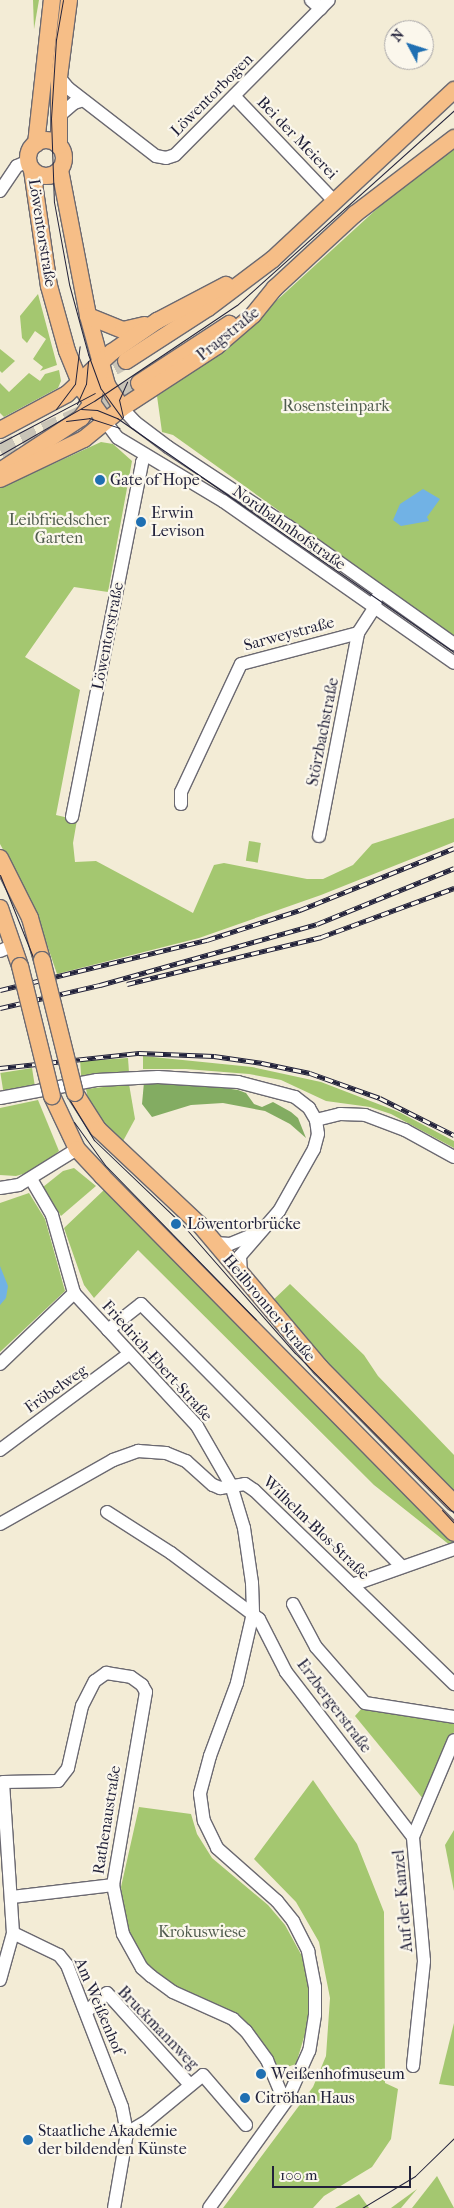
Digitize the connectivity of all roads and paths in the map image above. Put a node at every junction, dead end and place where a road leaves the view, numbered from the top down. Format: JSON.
{"nodes":[{"id":1,"x":52,"y":0,"type":"edge"},
{"id":2,"x":69,"y":0,"type":"edge"},
{"id":3,"x":320,"y":3,"type":"edge"},
{"id":4,"x":59,"y":77,"type":"junction"},
{"id":5,"x":454,"y":90,"type":"edge"},
{"id":6,"x":234,"y":96,"type":"junction"},
{"id":7,"x":83,"y":100,"type":"junction"},
{"id":8,"x":59,"y":116,"type":"junction"},
{"id":9,"x":454,"y":124,"type":"edge"},
{"id":10,"x":454,"y":138,"type":"edge"},
{"id":11,"x":36,"y":144,"type":"junction"},
{"id":12,"x":59,"y":146,"type":"junction"},
{"id":13,"x":30,"y":165,"type":"junction"},
{"id":14,"x":60,"y":170,"type":"junction"},
{"id":15,"x":0,"y":191,"type":"edge"},
{"id":16,"x":335,"y":202,"type":"junction"},
{"id":17,"x":355,"y":214,"type":"junction"},
{"id":18,"x":260,"y":270,"type":"junction"},
{"id":19,"x":275,"y":288,"type":"junction"},
{"id":20,"x":88,"y":316,"type":"junction"},
{"id":21,"x":157,"y":322,"type":"junction"},
{"id":22,"x":101,"y":361,"type":"junction"},
{"id":23,"x":126,"y":361,"type":"tunnel mouth"},
{"id":24,"x":139,"y":383,"type":"tunnel mouth"},
{"id":25,"x":88,"y":395,"type":"junction"},
{"id":26,"x":122,"y":408,"type":"junction"},
{"id":27,"x":105,"y":421,"type":"junction"},
{"id":28,"x":0,"y":430,"type":"edge"},
{"id":29,"x":146,"y":456,"type":"junction"},
{"id":30,"x":0,"y":471,"type":"edge"},
{"id":31,"x":0,"y":478,"type":"edge"},
{"id":32,"x":376,"y":587,"type":"junction"},
{"id":33,"x":375,"y":607,"type":"junction"},
{"id":34,"x":358,"y":633,"type":"junction"},
{"id":35,"x":454,"y":644,"type":"edge"},
{"id":36,"x":454,"y":663,"type":"edge"},
{"id":37,"x":182,"y":804,"type":"dead end"},
{"id":38,"x":72,"y":818,"type":"dead end"},
{"id":39,"x":318,"y":836,"type":"dead end"},
{"id":40,"x":0,"y":858,"type":"edge"},
{"id":41,"x":0,"y":908,"type":"edge"},
{"id":42,"x":7,"y":948,"type":"edge"},
{"id":43,"x":0,"y":1098,"type":"edge"},
{"id":44,"x":316,"y":1120,"type":"junction"},
{"id":45,"x":77,"y":1149,"type":"junction"},
{"id":46,"x":454,"y":1157,"type":"edge"},
{"id":47,"x":31,"y":1179,"type":"junction"},
{"id":48,"x":0,"y":1188,"type":"edge"},
{"id":49,"x":257,"y":1233,"type":"junction"},
{"id":50,"x":215,"y":1243,"type":"junction"},
{"id":51,"x":240,"y":1274,"type":"junction"},
{"id":52,"x":74,"y":1293,"type":"junction"},
{"id":53,"x":108,"y":1330,"type":"junction"},
{"id":54,"x":129,"y":1354,"type":"junction"},
{"id":55,"x":0,"y":1364,"type":"edge"},
{"id":56,"x":0,"y":1450,"type":"edge"},
{"id":57,"x":231,"y":1485,"type":"junction"},
{"id":58,"x":454,"y":1503,"type":"edge"},
{"id":59,"x":107,"y":1512,"type":"dead end"},
{"id":60,"x":0,"y":1524,"type":"edge"},
{"id":61,"x":454,"y":1533,"type":"edge"},
{"id":62,"x":454,"y":1549,"type":"edge"},
{"id":63,"x":401,"y":1566,"type":"junction"},
{"id":64,"x":352,"y":1585,"type":"junction"},
{"id":65,"x":293,"y":1604,"type":"dead end"},
{"id":66,"x":252,"y":1612,"type":"junction"},
{"id":67,"x":454,"y":1684,"type":"edge"},
{"id":68,"x":454,"y":1717,"type":"edge"},
{"id":69,"x":454,"y":1740,"type":"edge"},
{"id":70,"x":413,"y":1837,"type":"junction"},
{"id":71,"x":113,"y":1885,"type":"junction"},
{"id":72,"x":12,"y":1897,"type":"junction"},
{"id":73,"x":13,"y":1933,"type":"junction"},
{"id":74,"x":0,"y":1980,"type":"edge"},
{"id":75,"x":86,"y":2012,"type":"junction"},
{"id":76,"x":413,"y":2066,"type":"dead end"},
{"id":77,"x":190,"y":2085,"type":"junction"},
{"id":78,"x":288,"y":2100,"type":"junction"},
{"id":79,"x":246,"y":2125,"type":"dead end"},
{"id":80,"x":127,"y":2133,"type":"junction"},
{"id":81,"x":114,"y":2208,"type":"edge"},
{"id":82,"x":209,"y":2208,"type":"edge"}],
"edges":[{"from":1,"to":11,"type":"main road","name":"Löwentorstraße"},
{"from":2,"to":4,"type":"main road","name":"Löwentorstraße"},
{"from":3,"to":6,"type":"street","name":"Löwentorbogen"},
{"from":4,"to":7,"type":"street","name":"Löwentorbogen"},
{"from":4,"to":8,"type":"main road","name":"Löwentorstraße"},
{"from":5,"to":16,"type":"main road","name":"Pragstraße"},
{"from":6,"to":7,"type":"street","name":"Löwentorbogen"},
{"from":6,"to":16,"type":"street","name":"Bei der Meierei"},
{"from":7,"to":8,"type":"street"},
{"from":8,"to":12,"type":"main road","name":"Löwentorstraße"},
{"from":9,"to":17,"type":"main road"},
{"from":10,"to":17,"type":"main road","name":"Pragstraße"},
{"from":11,"to":12,"type":"main road"},
{"from":11,"to":13,"type":"main road","name":"Löwentorstraße"},
{"from":12,"to":14,"type":"main road","name":"Löwentorstraße"},
{"from":13,"to":14,"type":"main road","name":"Löwentorstraße"},
{"from":13,"to":15,"type":"street"},
{"from":13,"to":25,"type":"main road","name":"Löwentorstraße"},
{"from":14,"to":20,"type":"main road","name":"Löwentorstraße"},
{"from":16,"to":18,"type":"main road","name":"Pragstraße"},
{"from":17,"to":19,"type":"main road","name":"Pragstraße"},
{"from":18,"to":21,"type":"main road","name":"Pragstraße"},
{"from":18,"to":23,"type":"main road","name":"Pragstraße"},
{"from":19,"to":24,"type":"main road"},
{"from":19,"to":26,"type":"main road","name":"Pragstraße"},
{"from":20,"to":21,"type":"main road"},
{"from":20,"to":22,"type":"main road","name":"Löwentorstraße"},
{"from":21,"to":22,"type":"main road","name":"Pragstraße"},
{"from":22,"to":25,"type":"main road","name":"Pragstraße"},
{"from":22,"to":26,"type":"main road","name":"Löwentorstraße"},
{"from":25,"to":26,"type":"main road"},
{"from":25,"to":27,"type":"main road","name":"Löwentorstraße"},
{"from":25,"to":28,"type":"main road","name":"Pragstraße"},
{"from":25,"to":30,"type":"main road"},
{"from":26,"to":27,"type":"main road","name":"Pragstraße"},
{"from":26,"to":32,"type":"street","name":"Nordbahnhofstraße"},
{"from":27,"to":29,"type":"street","name":"Nordbahnhofstraße"},
{"from":27,"to":31,"type":"main road","name":"Pragstraße"},
{"from":29,"to":33,"type":"street","name":"Nordbahnhofstraße"},
{"from":29,"to":38,"type":"street","name":"Löwentorstraße"},
{"from":32,"to":33,"type":"street"},
{"from":32,"to":35,"type":"street","name":"Nordbahnhofstraße"},
{"from":33,"to":34,"type":"street","name":"Sarweystraße"},
{"from":33,"to":36,"type":"street","name":"Nordbahnhofstraße"},
{"from":34,"to":37,"type":"street","name":"Sarweystraße"},
{"from":34,"to":39,"type":"street","name":"Störzbachstraße"},
{"from":40,"to":50,"type":"main road","name":"Heilbronner Straße","bridge":true},
{"from":41,"to":42,"type":"main road","name":"Heilbronner Straße"},
{"from":42,"to":45,"type":"main road","name":"Heilbronner Straße","bridge":true},
{"from":43,"to":44,"type":"street"},
{"from":44,"to":46,"type":"street"},
{"from":44,"to":49,"type":"street"},
{"from":45,"to":47,"type":"street"},
{"from":45,"to":61,"type":"main road","name":"Heilbronner Straße"},
{"from":47,"to":48,"type":"street"},
{"from":47,"to":52,"type":"street","name":"Friedrich-Ebert-Straße"},
{"from":49,"to":50,"type":"street"},
{"from":49,"to":51,"type":"street"},
{"from":50,"to":51,"type":"main road","name":"Heilbronner Straße"},
{"from":51,"to":58,"type":"main road","name":"Heilbronner Straße"},
{"from":52,"to":53,"type":"street","name":"Friedrich-Ebert-Straße"},
{"from":52,"to":55,"type":"street"},
{"from":53,"to":54,"type":"street","name":"Friedrich-Ebert-Straße"},
{"from":53,"to":63,"type":"street"},
{"from":54,"to":56,"type":"street","name":"Fröbelweg"},
{"from":54,"to":57,"type":"street","name":"Friedrich-Ebert-Straße"},
{"from":57,"to":60,"type":"street","name":"Wilhelm-Blos-Straße"},
{"from":57,"to":64,"type":"street","name":"Wilhelm-Blos-Straße"},
{"from":57,"to":66,"type":"street","name":"Friedrich-Ebert-Straße"},
{"from":59,"to":66,"type":"street","name":"Erzbergerstraße"},
{"from":62,"to":63,"type":"street"},
{"from":63,"to":64,"type":"street"},
{"from":64,"to":67,"type":"street","name":"Wilhelm-Blos-Straße"},
{"from":65,"to":68,"type":"street"},
{"from":66,"to":70,"type":"street","name":"Erzbergerstraße"},
{"from":66,"to":78,"type":"street","name":"Friedrich-Ebert-Straße"},
{"from":69,"to":70,"type":"street","name":"Auf der Kanzel"},
{"from":70,"to":76,"type":"street","name":"Auf der Kanzel"},
{"from":71,"to":72,"type":"street"},
{"from":71,"to":72,"type":"street","name":"Rathenaustraße"},
{"from":71,"to":78,"type":"street","name":"Rathenaustraße"},
{"from":72,"to":73,"type":"street"},
{"from":73,"to":74,"type":"street"},
{"from":73,"to":75,"type":"street","name":"Am Weißenhof"},
{"from":75,"to":77,"type":"street","name":"Bruckmannweg"},
{"from":75,"to":80,"type":"street","name":"Am Weißenhof"},
{"from":77,"to":79,"type":"street","name":"Bruckmannweg"},
{"from":77,"to":80,"type":"street"},
{"from":78,"to":82,"type":"street","name":"Friedrich-Ebert-Straße"},
{"from":80,"to":81,"type":"street","name":"Am Weißenhof"}]}
